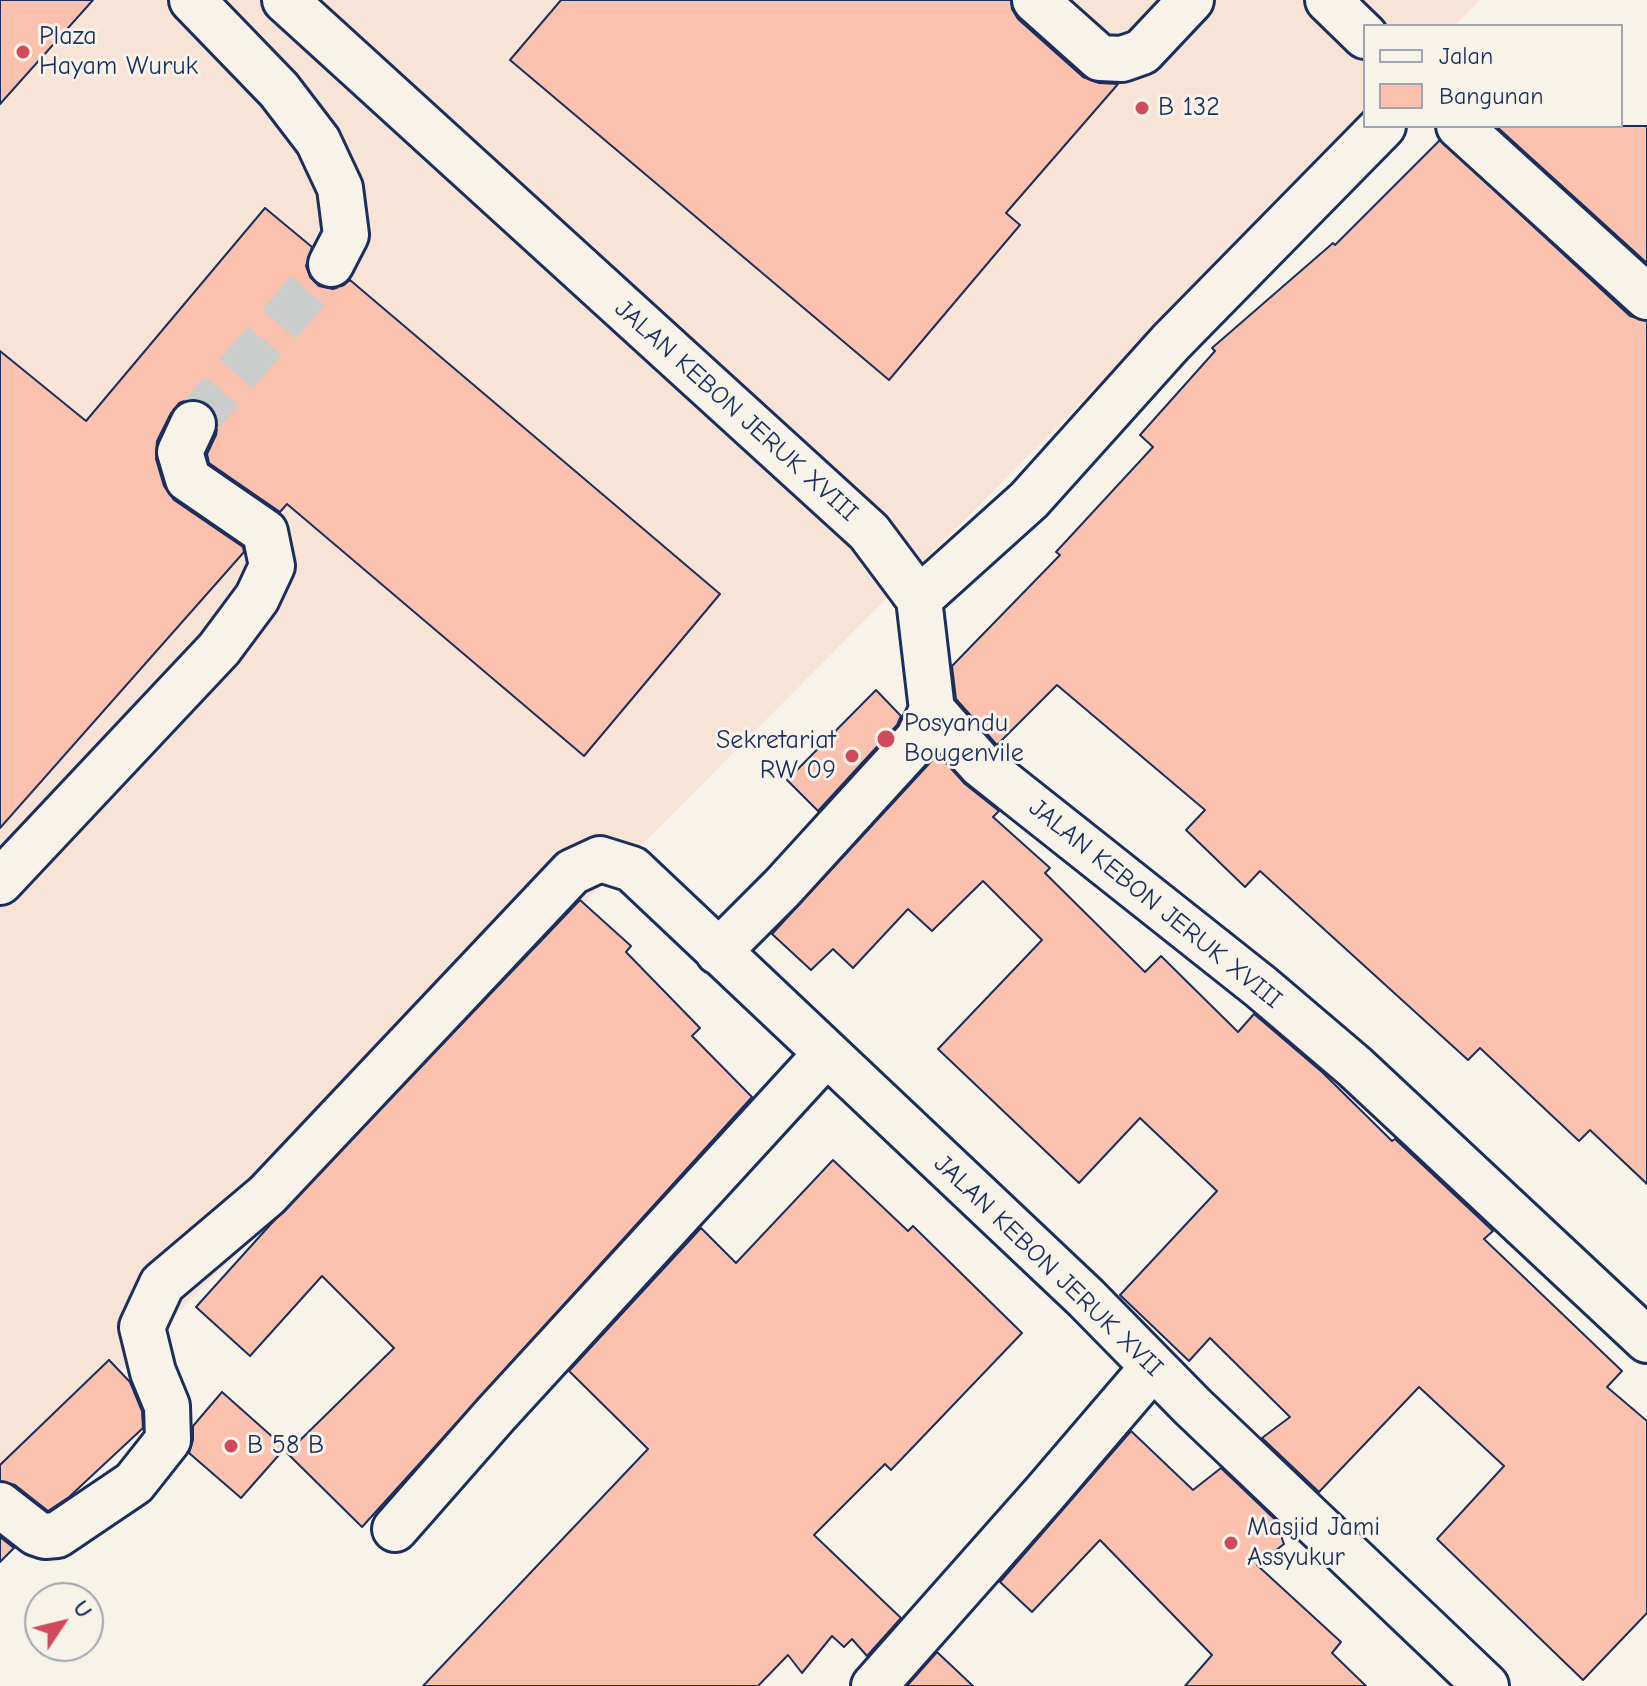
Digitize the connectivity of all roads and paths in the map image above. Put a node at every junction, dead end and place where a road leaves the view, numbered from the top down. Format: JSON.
{"nodes":[{"id":1,"x":192,"y":0,"type":"edge"},
{"id":2,"x":285,"y":0,"type":"edge"},
{"id":3,"x":1035,"y":0,"type":"edge"},
{"id":4,"x":1191,"y":0,"type":"edge"},
{"id":5,"x":1328,"y":0,"type":"edge"},
{"id":6,"x":1363,"y":34,"type":"edge"},
{"id":7,"x":1381,"y":128,"type":"edge"},
{"id":8,"x":1461,"y":128,"type":"edge"},
{"id":9,"x":331,"y":264,"type":"tunnel mouth"},
{"id":10,"x":1647,"y":297,"type":"edge"},
{"id":11,"x":193,"y":424,"type":"tunnel mouth"},
{"id":12,"x":919,"y":599,"type":"junction"},
{"id":13,"x":932,"y":710,"type":"junction"},
{"id":14,"x":0,"y":882,"type":"edge"},
{"id":15,"x":718,"y":952,"type":"junction"},
{"id":16,"x":826,"y":1054,"type":"junction"},
{"id":17,"x":1647,"y":1340,"type":"edge"},
{"id":18,"x":1153,"y":1367,"type":"junction"},
{"id":19,"x":0,"y":1505,"type":"edge"},
{"id":20,"x":395,"y":1529,"type":"dead end"},
{"id":21,"x":874,"y":1686,"type":"edge"},
{"id":22,"x":1486,"y":1686,"type":"edge"}],
"edges":[{"from":1,"to":9,"type":"street"},
{"from":2,"to":12,"type":"street","name":"JALAN KEBON JERUK XVIII"},
{"from":3,"to":4,"type":"street"},
{"from":5,"to":6,"type":"street"},
{"from":7,"to":12,"type":"street"},
{"from":8,"to":10,"type":"street"},
{"from":11,"to":14,"type":"street"},
{"from":12,"to":13,"type":"street"},
{"from":13,"to":15,"type":"street"},
{"from":13,"to":17,"type":"street","name":"JALAN KEBON JERUK XVIII"},
{"from":15,"to":16,"type":"street","name":"JALAN KEBON JERUK XVII"},
{"from":15,"to":19,"type":"street","name":"JALAN KEBON JERUK XVII"},
{"from":16,"to":18,"type":"street","name":"JALAN KEBON JERUK XVII"},
{"from":16,"to":20,"type":"street"},
{"from":18,"to":21,"type":"street"},
{"from":18,"to":22,"type":"street","name":"JALAN KEBON JERUK XVII"}]}
